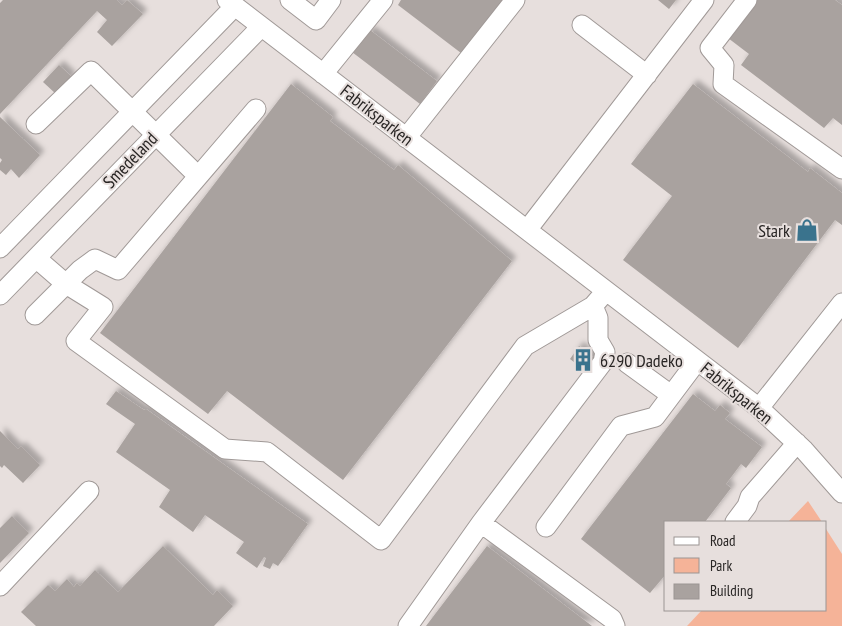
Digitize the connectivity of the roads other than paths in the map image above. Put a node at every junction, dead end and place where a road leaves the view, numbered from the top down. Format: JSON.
{"nodes":[{"id":1,"x":290,"y":0,"type":"edge"},
{"id":2,"x":332,"y":0,"type":"edge"},
{"id":3,"x":383,"y":0,"type":"edge"},
{"id":4,"x":515,"y":0,"type":"edge"},
{"id":5,"x":704,"y":0,"type":"edge"},
{"id":6,"x":747,"y":0,"type":"edge"},
{"id":7,"x":231,"y":3,"type":"edge"},
{"id":8,"x":582,"y":25,"type":"dead end"},
{"id":9,"x":261,"y":27,"type":"junction"},
{"id":10,"x":323,"y":74,"type":"junction"},
{"id":11,"x":647,"y":75,"type":"junction"},
{"id":12,"x":256,"y":109,"type":"dead end"},
{"id":13,"x":132,"y":112,"type":"junction"},
{"id":14,"x":36,"y":124,"type":"dead end"},
{"id":15,"x":155,"y":135,"type":"junction"},
{"id":16,"x":406,"y":138,"type":"junction"},
{"id":17,"x":842,"y":169,"type":"edge"},
{"id":18,"x":198,"y":176,"type":"junction"},
{"id":19,"x":527,"y":230,"type":"junction"},
{"id":20,"x":0,"y":248,"type":"edge"},
{"id":21,"x":36,"y":258,"type":"junction"},
{"id":22,"x":66,"y":284,"type":"junction"},
{"id":23,"x":606,"y":291,"type":"junction"},
{"id":24,"x":0,"y":295,"type":"edge"},
{"id":25,"x":842,"y":303,"type":"edge"},
{"id":26,"x":593,"y":306,"type":"junction"},
{"id":27,"x":35,"y":315,"type":"dead end"},
{"id":28,"x":697,"y":361,"type":"junction"},
{"id":29,"x":627,"y":362,"type":"dead end"},
{"id":30,"x":672,"y":395,"type":"junction"},
{"id":31,"x":759,"y":408,"type":"junction"},
{"id":32,"x":797,"y":443,"type":"junction"},
{"id":33,"x":89,"y":491,"type":"dead end"},
{"id":34,"x":842,"y":493,"type":"edge"},
{"id":35,"x":736,"y":521,"type":"edge"},
{"id":36,"x":481,"y":523,"type":"junction"},
{"id":37,"x":546,"y":527,"type":"dead end"},
{"id":38,"x":0,"y":586,"type":"edge"},
{"id":39,"x":408,"y":626,"type":"edge"},
{"id":40,"x":615,"y":626,"type":"edge"}],
"edges":[{"from":1,"to":2,"type":"street"},
{"from":3,"to":10,"type":"street"},
{"from":4,"to":16,"type":"street"},
{"from":5,"to":11,"type":"street"},
{"from":6,"to":17,"type":"street"},
{"from":7,"to":9,"type":"street","name":"Fabriksparken"},
{"from":7,"to":13,"type":"street","name":"Smedeland"},
{"from":8,"to":11,"type":"street"},
{"from":9,"to":10,"type":"street","name":"Fabriksparken"},
{"from":9,"to":15,"type":"street","name":"Smedeland"},
{"from":10,"to":16,"type":"street","name":"Fabriksparken"},
{"from":11,"to":19,"type":"street"},
{"from":12,"to":18,"type":"street"},
{"from":13,"to":14,"type":"street"},
{"from":13,"to":15,"type":"street"},
{"from":13,"to":20,"type":"street","name":"Smedeland"},
{"from":15,"to":18,"type":"street"},
{"from":15,"to":21,"type":"street","name":"Smedeland"},
{"from":16,"to":19,"type":"street","name":"Fabriksparken"},
{"from":18,"to":22,"type":"street"},
{"from":19,"to":23,"type":"street","name":"Fabriksparken"},
{"from":21,"to":22,"type":"street"},
{"from":21,"to":24,"type":"street","name":"Smedeland"},
{"from":22,"to":26,"type":"street"},
{"from":22,"to":27,"type":"street"},
{"from":23,"to":26,"type":"street"},
{"from":23,"to":28,"type":"street","name":"Fabriksparken"},
{"from":25,"to":31,"type":"street"},
{"from":26,"to":36,"type":"street"},
{"from":28,"to":30,"type":"street"},
{"from":28,"to":31,"type":"street","name":"Fabriksparken"},
{"from":29,"to":30,"type":"street"},
{"from":30,"to":37,"type":"street"},
{"from":31,"to":32,"type":"street","name":"Fabriksparken"},
{"from":32,"to":34,"type":"street","name":"Fabriksparken"},
{"from":32,"to":35,"type":"street"},
{"from":33,"to":38,"type":"street"},
{"from":36,"to":39,"type":"street"},
{"from":36,"to":40,"type":"street"}]}
